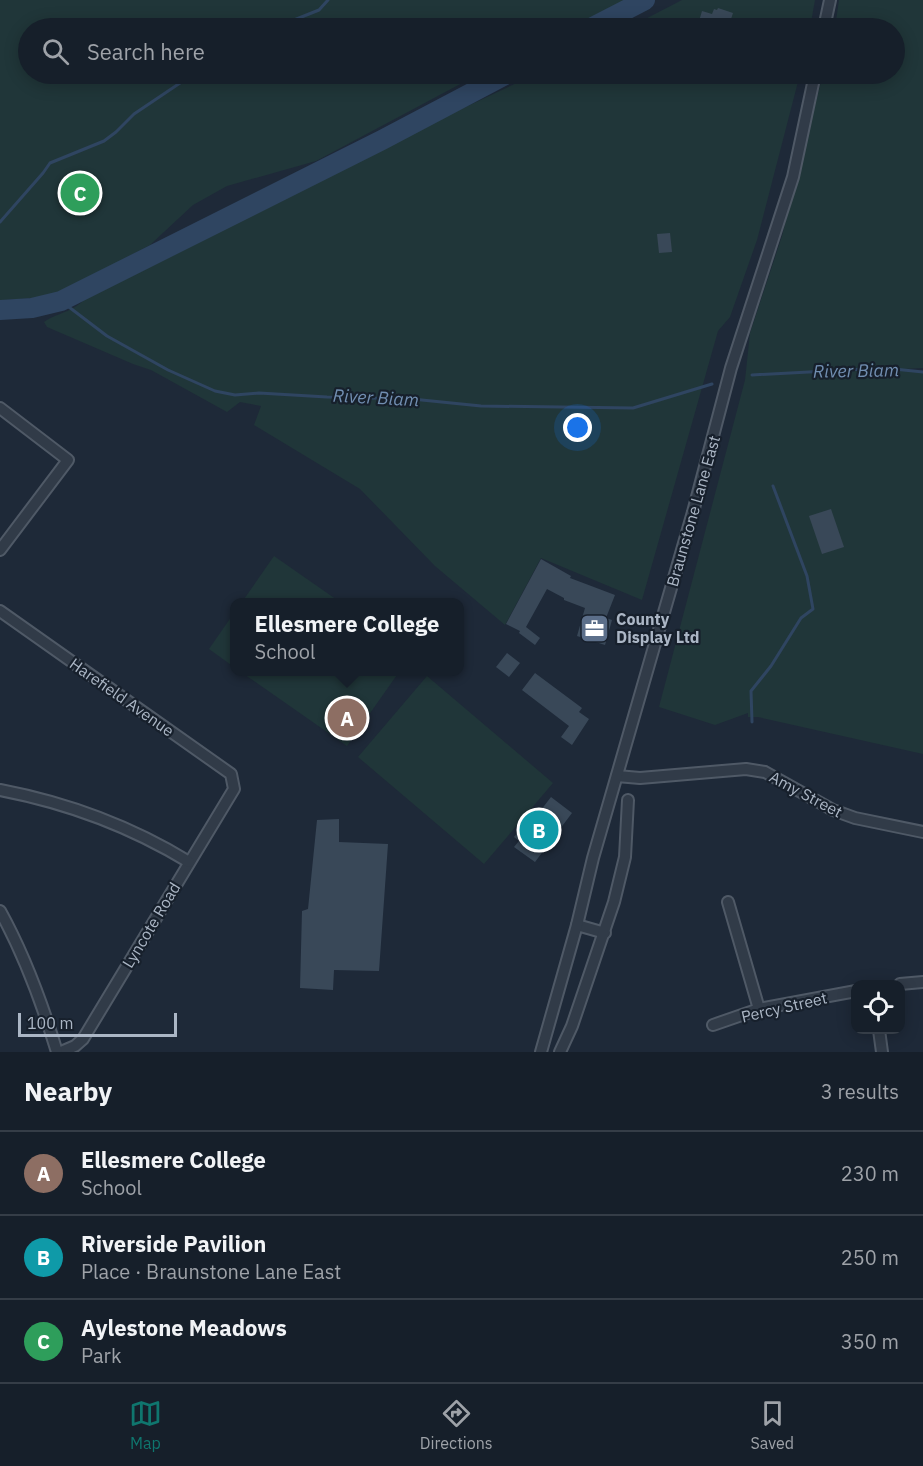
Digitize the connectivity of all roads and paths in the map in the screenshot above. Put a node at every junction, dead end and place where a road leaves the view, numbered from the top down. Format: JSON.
{"nodes":[{"id":1,"x":830,"y":1,"type":"edge"},
{"id":2,"x":826,"y":18,"type":"edge"},
{"id":3,"x":812,"y":84,"type":"edge"},
{"id":4,"x":0,"y":408,"type":"edge"},
{"id":5,"x":0,"y":550,"type":"edge"},
{"id":6,"x":0,"y":611,"type":"edge"},
{"id":7,"x":617,"y":776,"type":"junction"},
{"id":8,"x":234,"y":789,"type":"joint"},
{"id":9,"x":0,"y":790,"type":"edge"},
{"id":10,"x":628,"y":801,"type":"dead end"},
{"id":11,"x":923,"y":832,"type":"edge"},
{"id":12,"x":189,"y":862,"type":"junction"},
{"id":13,"x":728,"y":902,"type":"dead end"},
{"id":14,"x":0,"y":911,"type":"edge"},
{"id":15,"x":577,"y":925,"type":"junction"},
{"id":16,"x":604,"y":933,"type":"junction"},
{"id":17,"x":923,"y":982,"type":"edge"},
{"id":18,"x":905,"y":984,"type":"edge"},
{"id":19,"x":851,"y":992,"type":"edge"},
{"id":20,"x":759,"y":1009,"type":"junction"},
{"id":21,"x":713,"y":1025,"type":"dead end"},
{"id":22,"x":880,"y":1034,"type":"edge"},
{"id":23,"x":59,"y":1052,"type":"edge"},
{"id":24,"x":541,"y":1052,"type":"edge"},
{"id":25,"x":560,"y":1052,"type":"edge"},
{"id":26,"x":882,"y":1052,"type":"edge"}],
"edges":[{"from":1,"to":2,"type":"street"},
{"from":3,"to":7,"type":"street","name":"Braunstone Lane East"},
{"from":4,"to":5,"type":"street"},
{"from":6,"to":8,"type":"street","name":"Harefield Avenue"},
{"from":7,"to":11,"type":"street","name":"Amy Street"},
{"from":7,"to":15,"type":"street","name":"Braunstone Lane East"},
{"from":8,"to":12,"type":"street","name":"Lyncote Road"},
{"from":9,"to":12,"type":"street"},
{"from":10,"to":16,"type":"street"},
{"from":12,"to":23,"type":"street","name":"Lyncote Road"},
{"from":13,"to":20,"type":"street"},
{"from":14,"to":23,"type":"street"},
{"from":15,"to":16,"type":"street"},
{"from":15,"to":24,"type":"street","name":"Braunstone Lane East"},
{"from":16,"to":25,"type":"street"},
{"from":17,"to":18,"type":"street"},
{"from":19,"to":20,"type":"street","name":"Percy Street"},
{"from":20,"to":21,"type":"street","name":"Percy Street"},
{"from":22,"to":26,"type":"street"}]}
